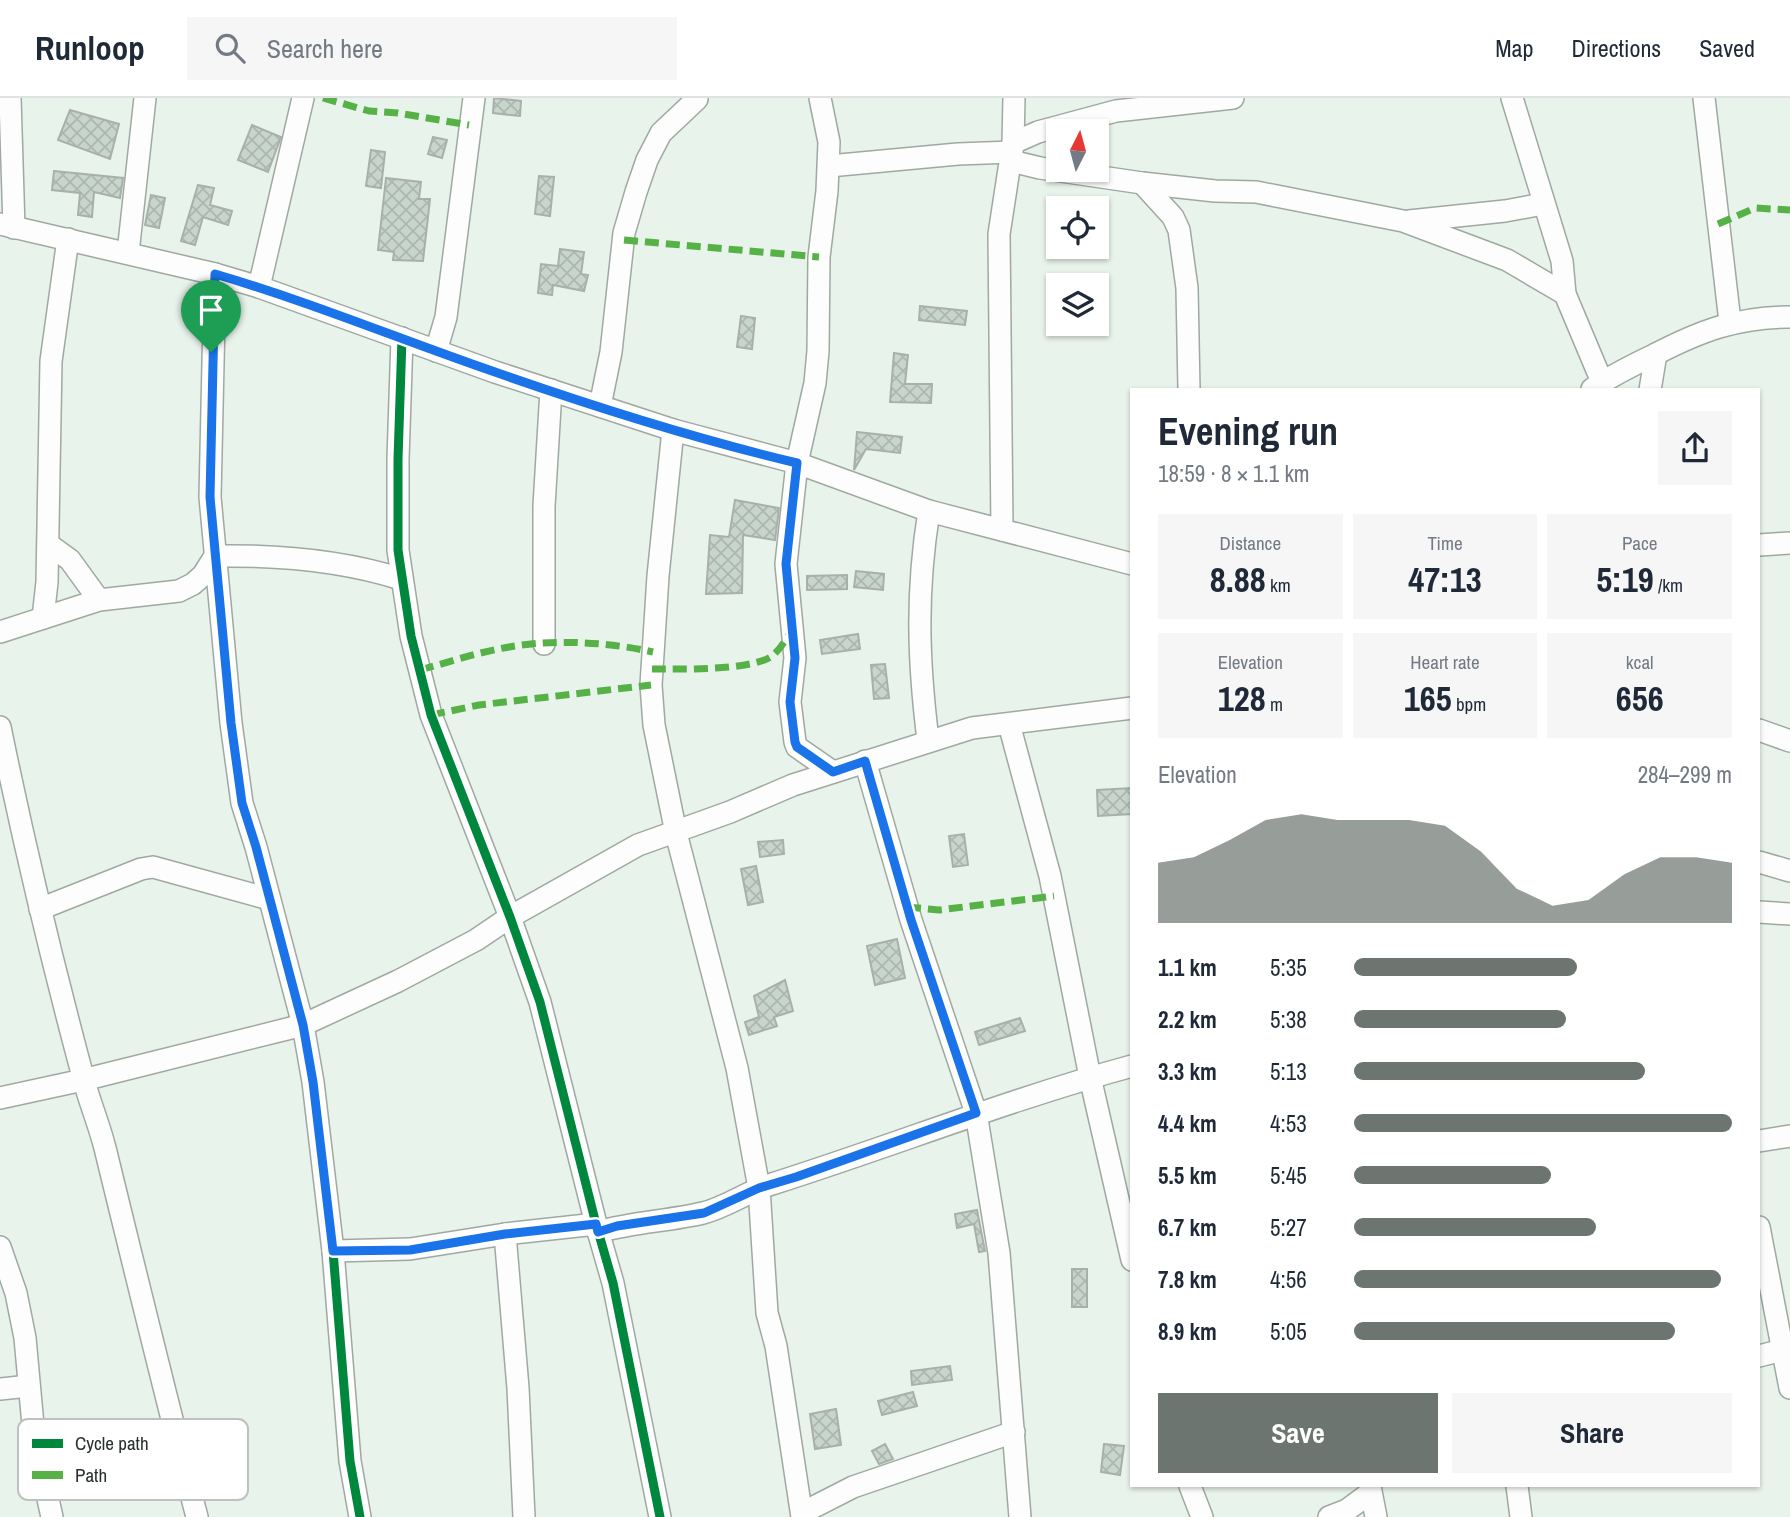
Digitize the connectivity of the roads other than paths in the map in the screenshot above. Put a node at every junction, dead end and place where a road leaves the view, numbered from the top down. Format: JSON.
{"nodes":[{"id":1,"x":10,"y":98,"type":"edge"},
{"id":2,"x":145,"y":98,"type":"edge"},
{"id":3,"x":303,"y":98,"type":"edge"},
{"id":4,"x":474,"y":98,"type":"edge"},
{"id":5,"x":820,"y":98,"type":"edge"},
{"id":6,"x":1014,"y":98,"type":"edge"},
{"id":7,"x":1233,"y":98,"type":"edge"},
{"id":8,"x":1512,"y":98,"type":"edge"},
{"id":9,"x":1704,"y":98,"type":"edge"},
{"id":10,"x":696,"y":99,"type":"edge"},
{"id":11,"x":1196,"y":100,"type":"edge"},
{"id":12,"x":1012,"y":152,"type":"junction"},
{"id":13,"x":829,"y":166,"type":"junction"},
{"id":14,"x":1142,"y":183,"type":"junction"},
{"id":15,"x":1544,"y":204,"type":"junction"},
{"id":16,"x":1403,"y":221,"type":"junction"},
{"id":17,"x":7,"y":226,"type":"edge"},
{"id":18,"x":68,"y":239,"type":"junction"},
{"id":19,"x":128,"y":253,"type":"junction"},
{"id":20,"x":215,"y":274,"type":"junction"},
{"id":21,"x":259,"y":287,"type":"junction"},
{"id":22,"x":1565,"y":294,"type":"junction"},
{"id":23,"x":1790,"y":317,"type":"edge"},
{"id":24,"x":1730,"y":323,"type":"junction"},
{"id":25,"x":402,"y":338,"type":"junction"},
{"id":26,"x":436,"y":351,"type":"junction"},
{"id":27,"x":1656,"y":354,"type":"junction"},
{"id":28,"x":1604,"y":381,"type":"edge"},
{"id":29,"x":1189,"y":388,"type":"edge"},
{"id":30,"x":1624,"y":388,"type":"edge"},
{"id":31,"x":1650,"y":388,"type":"edge"},
{"id":32,"x":551,"y":390,"type":"junction"},
{"id":33,"x":600,"y":406,"type":"junction"},
{"id":34,"x":673,"y":430,"type":"junction"},
{"id":35,"x":797,"y":463,"type":"junction"},
{"id":36,"x":929,"y":511,"type":"junction"},
{"id":37,"x":1002,"y":530,"type":"junction"},
{"id":38,"x":1790,"y":543,"type":"edge"},
{"id":39,"x":48,"y":544,"type":"junction"},
{"id":40,"x":1760,"y":545,"type":"edge"},
{"id":41,"x":215,"y":556,"type":"junction"},
{"id":42,"x":1130,"y":563,"type":"edge"},
{"id":43,"x":401,"y":579,"type":"junction"},
{"id":44,"x":99,"y":600,"type":"junction"},
{"id":45,"x":43,"y":618,"type":"junction"},
{"id":46,"x":0,"y":632,"type":"edge"},
{"id":47,"x":544,"y":644,"type":"dead end"},
{"id":48,"x":1130,"y":708,"type":"edge"},
{"id":49,"x":1009,"y":724,"type":"junction"},
{"id":50,"x":0,"y":727,"type":"edge"},
{"id":51,"x":1760,"y":730,"type":"edge"},
{"id":52,"x":928,"y":740,"type":"junction"},
{"id":53,"x":1790,"y":741,"type":"edge"},
{"id":54,"x":797,"y":747,"type":"junction"},
{"id":55,"x":865,"y":761,"type":"junction"},
{"id":56,"x":833,"y":772,"type":"junction"},
{"id":57,"x":793,"y":785,"type":"junction"},
{"id":58,"x":676,"y":833,"type":"junction"},
{"id":59,"x":1760,"y":862,"type":"edge"},
{"id":60,"x":1790,"y":871,"type":"edge"},
{"id":61,"x":269,"y":899,"type":"junction"},
{"id":62,"x":40,"y":909,"type":"junction"},
{"id":63,"x":1760,"y":912,"type":"edge"},
{"id":64,"x":1790,"y":914,"type":"edge"},
{"id":65,"x":510,"y":917,"type":"junction"},
{"id":66,"x":303,"y":1025,"type":"junction"},
{"id":67,"x":1130,"y":1067,"type":"edge"},
{"id":68,"x":1090,"y":1077,"type":"junction"},
{"id":69,"x":83,"y":1080,"type":"junction"},
{"id":70,"x":0,"y":1098,"type":"edge"},
{"id":71,"x":976,"y":1113,"type":"junction"},
{"id":72,"x":1790,"y":1136,"type":"edge"},
{"id":73,"x":1760,"y":1141,"type":"edge"},
{"id":74,"x":759,"y":1188,"type":"junction"},
{"id":75,"x":597,"y":1228,"type":"junction"},
{"id":76,"x":1760,"y":1232,"type":"edge"},
{"id":77,"x":505,"y":1234,"type":"junction"},
{"id":78,"x":0,"y":1247,"type":"edge"},
{"id":79,"x":1130,"y":1250,"type":"edge"},
{"id":80,"x":333,"y":1251,"type":"junction"},
{"id":81,"x":1786,"y":1349,"type":"edge"},
{"id":82,"x":1760,"y":1356,"type":"edge"},
{"id":83,"x":29,"y":1386,"type":"junction"},
{"id":84,"x":1790,"y":1388,"type":"edge"},
{"id":85,"x":0,"y":1389,"type":"edge"},
{"id":86,"x":32,"y":1419,"type":"edge"},
{"id":87,"x":170,"y":1419,"type":"edge"},
{"id":88,"x":1014,"y":1432,"type":"junction"},
{"id":89,"x":1190,"y":1487,"type":"edge"},
{"id":90,"x":1517,"y":1487,"type":"edge"},
{"id":91,"x":1370,"y":1490,"type":"edge"},
{"id":92,"x":192,"y":1500,"type":"edge"},
{"id":93,"x":802,"y":1515,"type":"edge"},
{"id":94,"x":197,"y":1517,"type":"edge"},
{"id":95,"x":360,"y":1517,"type":"edge"},
{"id":96,"x":524,"y":1517,"type":"edge"},
{"id":97,"x":660,"y":1517,"type":"edge"},
{"id":98,"x":1020,"y":1517,"type":"edge"},
{"id":99,"x":1202,"y":1517,"type":"edge"},
{"id":100,"x":1329,"y":1517,"type":"edge"},
{"id":101,"x":1376,"y":1517,"type":"edge"},
{"id":102,"x":1521,"y":1517,"type":"edge"}],
"edges":[{"from":1,"to":17,"type":"street"},
{"from":2,"to":19,"type":"street"},
{"from":3,"to":21,"type":"street"},
{"from":4,"to":26,"type":"street"},
{"from":5,"to":13,"type":"street"},
{"from":6,"to":12,"type":"street"},
{"from":7,"to":11,"type":"street"},
{"from":8,"to":15,"type":"street"},
{"from":9,"to":24,"type":"street"},
{"from":10,"to":33,"type":"street"},
{"from":11,"to":12,"type":"street"},
{"from":12,"to":13,"type":"street"},
{"from":12,"to":14,"type":"street"},
{"from":12,"to":37,"type":"street"},
{"from":13,"to":35,"type":"street"},
{"from":14,"to":16,"type":"street"},
{"from":14,"to":29,"type":"street"},
{"from":15,"to":16,"type":"street"},
{"from":15,"to":22,"type":"street"},
{"from":16,"to":22,"type":"street"},
{"from":17,"to":18,"type":"street"},
{"from":18,"to":19,"type":"street"},
{"from":18,"to":39,"type":"street"},
{"from":19,"to":20,"type":"street"},
{"from":20,"to":21,"type":"street"},
{"from":20,"to":41,"type":"street"},
{"from":21,"to":25,"type":"street"},
{"from":22,"to":28,"type":"street"},
{"from":23,"to":24,"type":"street"},
{"from":24,"to":27,"type":"street"},
{"from":25,"to":26,"type":"street"},
{"from":25,"to":43,"type":"street"},
{"from":26,"to":32,"type":"street"},
{"from":27,"to":28,"type":"street"},
{"from":27,"to":31,"type":"street"},
{"from":28,"to":30,"type":"street"},
{"from":32,"to":33,"type":"street"},
{"from":32,"to":47,"type":"street"},
{"from":33,"to":34,"type":"street"},
{"from":34,"to":35,"type":"street"},
{"from":34,"to":58,"type":"street"},
{"from":35,"to":36,"type":"street"},
{"from":35,"to":54,"type":"street"},
{"from":36,"to":37,"type":"street"},
{"from":36,"to":52,"type":"street"},
{"from":37,"to":42,"type":"street"},
{"from":38,"to":40,"type":"street"},
{"from":39,"to":44,"type":"street"},
{"from":39,"to":45,"type":"street"},
{"from":41,"to":43,"type":"street"},
{"from":41,"to":44,"type":"street"},
{"from":41,"to":61,"type":"street"},
{"from":43,"to":65,"type":"street"},
{"from":44,"to":45,"type":"street"},
{"from":45,"to":46,"type":"street"},
{"from":48,"to":49,"type":"street"},
{"from":49,"to":52,"type":"street"},
{"from":49,"to":68,"type":"street"},
{"from":50,"to":62,"type":"street"},
{"from":51,"to":53,"type":"street"},
{"from":52,"to":55,"type":"street"},
{"from":54,"to":56,"type":"street"},
{"from":54,"to":57,"type":"street"},
{"from":55,"to":56,"type":"street"},
{"from":55,"to":71,"type":"street"},
{"from":56,"to":57,"type":"street"},
{"from":57,"to":58,"type":"street"},
{"from":58,"to":65,"type":"street"},
{"from":58,"to":74,"type":"street"},
{"from":59,"to":60,"type":"street"},
{"from":61,"to":62,"type":"street"},
{"from":61,"to":66,"type":"street"},
{"from":62,"to":69,"type":"street"},
{"from":63,"to":64,"type":"street"},
{"from":65,"to":66,"type":"street"},
{"from":65,"to":75,"type":"street"},
{"from":66,"to":69,"type":"street"},
{"from":66,"to":80,"type":"street"},
{"from":67,"to":68,"type":"street"},
{"from":68,"to":71,"type":"street"},
{"from":68,"to":79,"type":"street"},
{"from":69,"to":70,"type":"street"},
{"from":69,"to":87,"type":"street"},
{"from":71,"to":74,"type":"street"},
{"from":71,"to":88,"type":"street"},
{"from":72,"to":73,"type":"street"},
{"from":74,"to":75,"type":"street"},
{"from":74,"to":93,"type":"street"},
{"from":75,"to":77,"type":"street"},
{"from":75,"to":97,"type":"street"},
{"from":76,"to":81,"type":"street"},
{"from":77,"to":80,"type":"street"},
{"from":77,"to":96,"type":"street"},
{"from":78,"to":83,"type":"street"},
{"from":80,"to":95,"type":"street"},
{"from":81,"to":82,"type":"street"},
{"from":81,"to":84,"type":"street"},
{"from":83,"to":85,"type":"street"},
{"from":83,"to":86,"type":"street"},
{"from":88,"to":93,"type":"street"},
{"from":88,"to":98,"type":"street"},
{"from":89,"to":99,"type":"street"},
{"from":90,"to":102,"type":"street"},
{"from":91,"to":100,"type":"street"},
{"from":91,"to":101,"type":"street"},
{"from":92,"to":94,"type":"street"}]}
